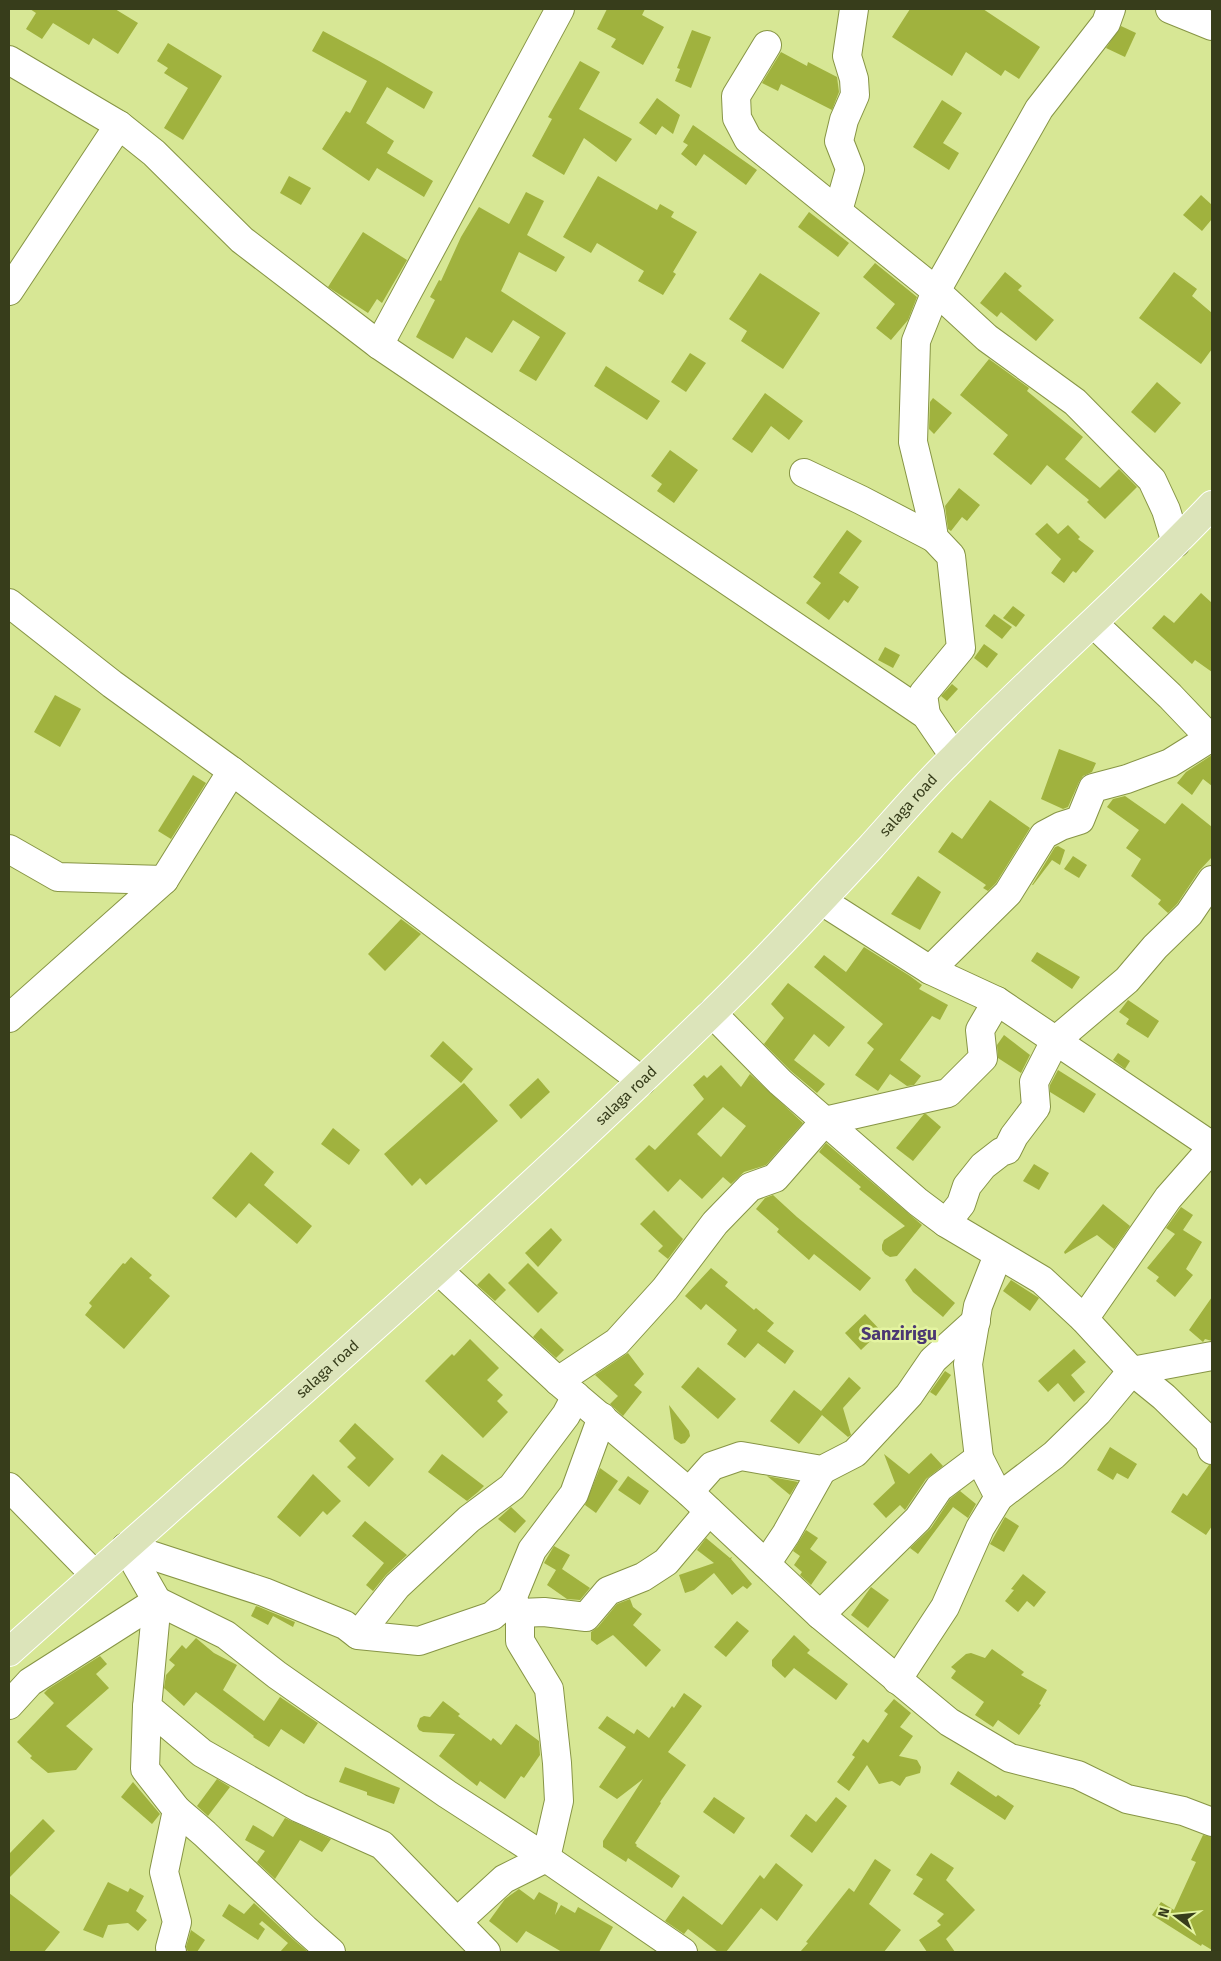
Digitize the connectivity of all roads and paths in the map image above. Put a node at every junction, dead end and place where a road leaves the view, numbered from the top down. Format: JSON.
{"nodes":[{"id":1,"x":560,"y":9,"type":"edge"},
{"id":2,"x":854,"y":9,"type":"edge"},
{"id":3,"x":1111,"y":9,"type":"edge"},
{"id":4,"x":1170,"y":9,"type":"edge"},
{"id":5,"x":1212,"y":26,"type":"edge"},
{"id":6,"x":767,"y":45,"type":"dead end"},
{"id":7,"x":9,"y":60,"type":"edge"},
{"id":8,"x":119,"y":125,"type":"junction"},
{"id":9,"x":838,"y":211,"type":"junction"},
{"id":10,"x":9,"y":291,"type":"edge"},
{"id":11,"x":936,"y":291,"type":"junction"},
{"id":12,"x":379,"y":345,"type":"junction"},
{"id":13,"x":804,"y":473,"type":"dead end"},
{"id":14,"x":1212,"y":505,"type":"edge"},
{"id":15,"x":934,"y":538,"type":"junction"},
{"id":16,"x":1176,"y":543,"type":"junction"},
{"id":17,"x":9,"y":603,"type":"edge"},
{"id":18,"x":1093,"y":623,"type":"junction"},
{"id":19,"x":926,"y":715,"type":"junction"},
{"id":20,"x":1211,"y":739,"type":"edge"},
{"id":21,"x":954,"y":756,"type":"junction"},
{"id":22,"x":232,"y":771,"type":"junction"},
{"id":23,"x":9,"y":849,"type":"edge"},
{"id":24,"x":164,"y":880,"type":"junction"},
{"id":25,"x":1212,"y":880,"type":"edge"},
{"id":26,"x":822,"y":901,"type":"junction"},
{"id":27,"x":930,"y":970,"type":"junction"},
{"id":28,"x":997,"y":1001,"type":"junction"},
{"id":29,"x":712,"y":1013,"type":"junction"},
{"id":30,"x":9,"y":1018,"type":"edge"},
{"id":31,"x":1055,"y":1041,"type":"junction"},
{"id":32,"x":642,"y":1081,"type":"junction"},
{"id":33,"x":825,"y":1121,"type":"junction"},
{"id":34,"x":1212,"y":1147,"type":"edge"},
{"id":35,"x":946,"y":1223,"type":"junction"},
{"id":36,"x":998,"y":1255,"type":"junction"},
{"id":37,"x":438,"y":1270,"type":"junction"},
{"id":38,"x":1084,"y":1319,"type":"junction"},
{"id":39,"x":976,"y":1321,"type":"junction"},
{"id":40,"x":1212,"y":1356,"type":"edge"},
{"id":41,"x":1132,"y":1371,"type":"junction"},
{"id":42,"x":567,"y":1388,"type":"junction"},
{"id":43,"x":602,"y":1417,"type":"junction"},
{"id":44,"x":1212,"y":1450,"type":"edge"},
{"id":45,"x":979,"y":1458,"type":"junction"},
{"id":46,"x":822,"y":1470,"type":"junction"},
{"id":47,"x":9,"y":1487,"type":"edge"},
{"id":48,"x":689,"y":1492,"type":"junction"},
{"id":49,"x":999,"y":1497,"type":"junction"},
{"id":50,"x":709,"y":1511,"type":"junction"},
{"id":51,"x":126,"y":1547,"type":"junction"},
{"id":52,"x":766,"y":1564,"type":"junction"},
{"id":53,"x":95,"y":1575,"type":"junction"},
{"id":54,"x":157,"y":1600,"type":"junction"},
{"id":55,"x":516,"y":1606,"type":"junction"},
{"id":56,"x":820,"y":1615,"type":"junction"},
{"id":57,"x":358,"y":1635,"type":"junction"},
{"id":58,"x":9,"y":1652,"type":"edge"},
{"id":59,"x":897,"y":1680,"type":"junction"},
{"id":60,"x":9,"y":1705,"type":"edge"},
{"id":61,"x":147,"y":1707,"type":"junction"},
{"id":62,"x":177,"y":1810,"type":"junction"},
{"id":63,"x":1212,"y":1822,"type":"edge"},
{"id":64,"x":546,"y":1858,"type":"junction"},
{"id":65,"x":457,"y":1922,"type":"junction"},
{"id":66,"x":303,"y":1941,"type":"edge"},
{"id":67,"x":172,"y":1952,"type":"edge"},
{"id":68,"x":331,"y":1952,"type":"edge"},
{"id":69,"x":486,"y":1952,"type":"edge"},
{"id":70,"x":683,"y":1952,"type":"edge"}],
"edges":[{"from":1,"to":12,"type":"street"},
{"from":2,"to":9,"type":"street"},
{"from":3,"to":11,"type":"street"},
{"from":4,"to":5,"type":"street"},
{"from":6,"to":9,"type":"street"},
{"from":7,"to":8,"type":"street"},
{"from":8,"to":10,"type":"street"},
{"from":8,"to":12,"type":"street"},
{"from":9,"to":11,"type":"street"},
{"from":11,"to":15,"type":"street"},
{"from":11,"to":16,"type":"street"},
{"from":12,"to":19,"type":"street"},
{"from":13,"to":15,"type":"street"},
{"from":14,"to":16,"type":"main road","name":"salaga road"},
{"from":15,"to":19,"type":"street"},
{"from":16,"to":18,"type":"main road","name":"salaga road"},
{"from":17,"to":22,"type":"street"},
{"from":18,"to":20,"type":"street"},
{"from":18,"to":21,"type":"main road","name":"salaga road"},
{"from":19,"to":21,"type":"street"},
{"from":20,"to":27,"type":"street"},
{"from":21,"to":26,"type":"main road","name":"salaga road"},
{"from":22,"to":24,"type":"street"},
{"from":22,"to":32,"type":"street"},
{"from":23,"to":24,"type":"street"},
{"from":24,"to":30,"type":"street"},
{"from":25,"to":31,"type":"street"},
{"from":26,"to":27,"type":"street"},
{"from":26,"to":29,"type":"main road","name":"salaga road"},
{"from":27,"to":28,"type":"street"},
{"from":28,"to":31,"type":"street"},
{"from":28,"to":33,"type":"street"},
{"from":29,"to":32,"type":"main road","name":"salaga road"},
{"from":29,"to":33,"type":"street"},
{"from":31,"to":34,"type":"street"},
{"from":31,"to":35,"type":"street"},
{"from":32,"to":37,"type":"main road","name":"salaga road"},
{"from":33,"to":35,"type":"street"},
{"from":33,"to":42,"type":"street"},
{"from":34,"to":38,"type":"street"},
{"from":35,"to":36,"type":"street"},
{"from":36,"to":38,"type":"street"},
{"from":36,"to":39,"type":"street"},
{"from":37,"to":42,"type":"street"},
{"from":37,"to":51,"type":"main road","name":"salaga road"},
{"from":38,"to":41,"type":"street"},
{"from":39,"to":45,"type":"street"},
{"from":39,"to":46,"type":"street"},
{"from":40,"to":41,"type":"street"},
{"from":41,"to":44,"type":"street"},
{"from":41,"to":49,"type":"street"},
{"from":42,"to":43,"type":"street"},
{"from":42,"to":57,"type":"street"},
{"from":43,"to":48,"type":"street"},
{"from":43,"to":55,"type":"street"},
{"from":45,"to":49,"type":"street"},
{"from":45,"to":56,"type":"street"},
{"from":46,"to":48,"type":"street"},
{"from":46,"to":52,"type":"street"},
{"from":47,"to":53,"type":"street"},
{"from":48,"to":50,"type":"street"},
{"from":49,"to":59,"type":"street"},
{"from":50,"to":52,"type":"street"},
{"from":50,"to":55,"type":"street"},
{"from":51,"to":53,"type":"main road","name":"salaga road"},
{"from":51,"to":54,"type":"street"},
{"from":51,"to":57,"type":"street"},
{"from":52,"to":56,"type":"street"},
{"from":53,"to":58,"type":"main road","name":"salaga road"},
{"from":54,"to":60,"type":"street"},
{"from":54,"to":61,"type":"street"},
{"from":54,"to":64,"type":"street"},
{"from":55,"to":57,"type":"street"},
{"from":55,"to":64,"type":"street"},
{"from":56,"to":59,"type":"street"},
{"from":59,"to":63,"type":"street"},
{"from":61,"to":62,"type":"street"},
{"from":61,"to":65,"type":"street"},
{"from":62,"to":66,"type":"street"},
{"from":62,"to":67,"type":"street"},
{"from":64,"to":65,"type":"street"},
{"from":64,"to":70,"type":"street"},
{"from":65,"to":69,"type":"street"},
{"from":66,"to":68,"type":"street"}]}
